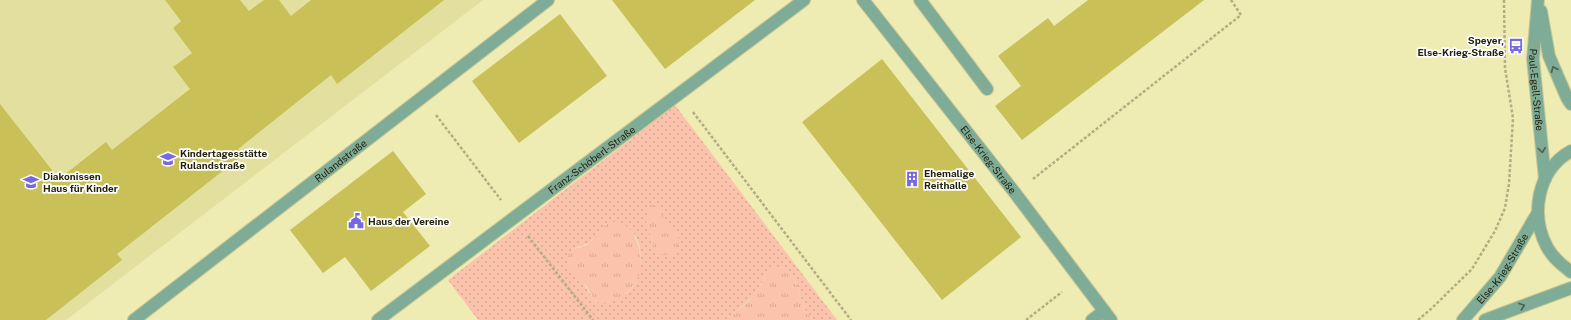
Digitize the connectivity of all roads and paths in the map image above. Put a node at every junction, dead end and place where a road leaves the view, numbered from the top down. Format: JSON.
{"nodes":[{"id":1,"x":548,"y":0,"type":"edge"},
{"id":2,"x":804,"y":0,"type":"edge"},
{"id":3,"x":863,"y":0,"type":"edge"},
{"id":4,"x":920,"y":0,"type":"edge"},
{"id":5,"x":1231,"y":0,"type":"edge"},
{"id":6,"x":1504,"y":0,"type":"edge"},
{"id":7,"x":1538,"y":0,"type":"edge"},
{"id":8,"x":987,"y":88,"type":"dead end"},
{"id":9,"x":679,"y":94,"type":"junction"},
{"id":10,"x":422,"y":98,"type":"junction"},
{"id":11,"x":1571,"y":104,"type":"edge"},
{"id":12,"x":1571,"y":151,"type":"edge"},
{"id":13,"x":1545,"y":179,"type":"junction"},
{"id":14,"x":1015,"y":193,"type":"junction"},
{"id":15,"x":1537,"y":214,"type":"junction"},
{"id":16,"x":514,"y":217,"type":"junction"},
{"id":17,"x":1571,"y":272,"type":"edge"},
{"id":18,"x":1080,"y":279,"type":"junction"},
{"id":19,"x":1571,"y":288,"type":"edge"},
{"id":20,"x":1108,"y":315,"type":"edge"},
{"id":21,"x":134,"y":320,"type":"edge"},
{"id":22,"x":378,"y":320,"type":"edge"},
{"id":23,"x":593,"y":320,"type":"edge"},
{"id":24,"x":851,"y":320,"type":"edge"},
{"id":25,"x":1026,"y":320,"type":"edge"},
{"id":26,"x":1092,"y":320,"type":"edge"},
{"id":27,"x":1418,"y":320,"type":"edge"},
{"id":28,"x":1463,"y":320,"type":"edge"},
{"id":29,"x":1485,"y":320,"type":"edge"}],
"edges":[{"from":1,"to":10,"type":"street","name":"Rulandstraße"},
{"from":2,"to":9,"type":"street","name":"Franz-Schöberl-Straße"},
{"from":3,"to":14,"type":"street","name":"Else-Krieg-Straße"},
{"from":4,"to":8,"type":"street"},
{"from":5,"to":14,"type":"path"},
{"from":6,"to":27,"type":"path"},
{"from":11,"to":7,"type":"street","name":"Paul-Egell-Straße","one_way":true},
{"from":7,"to":13,"type":"street","name":"Paul-Egell-Straße","one_way":true},
{"from":9,"to":16,"type":"street","name":"Franz-Schöberl-Straße"},
{"from":9,"to":24,"type":"path"},
{"from":10,"to":16,"type":"path"},
{"from":10,"to":21,"type":"street","name":"Rulandstraße"},
{"from":12,"to":13,"type":"street","name":"Paul-Egell-Straße"},
{"from":13,"to":15,"type":"street","name":"Paul-Egell-Straße"},
{"from":14,"to":18,"type":"street","name":"Else-Krieg-Straße"},
{"from":15,"to":17,"type":"street","name":"Paul-Egell-Straße"},
{"from":15,"to":28,"type":"street","name":"Else-Krieg-Straße"},
{"from":16,"to":22,"type":"street","name":"Franz-Schöberl-Straße"},
{"from":16,"to":23,"type":"path"},
{"from":18,"to":20,"type":"street","name":"Else-Krieg-Straße"},
{"from":18,"to":25,"type":"path"},
{"from":29,"to":19,"type":"street","name":"Else-Krieg-Straße","one_way":true},
{"from":20,"to":26,"type":"street"}]}
